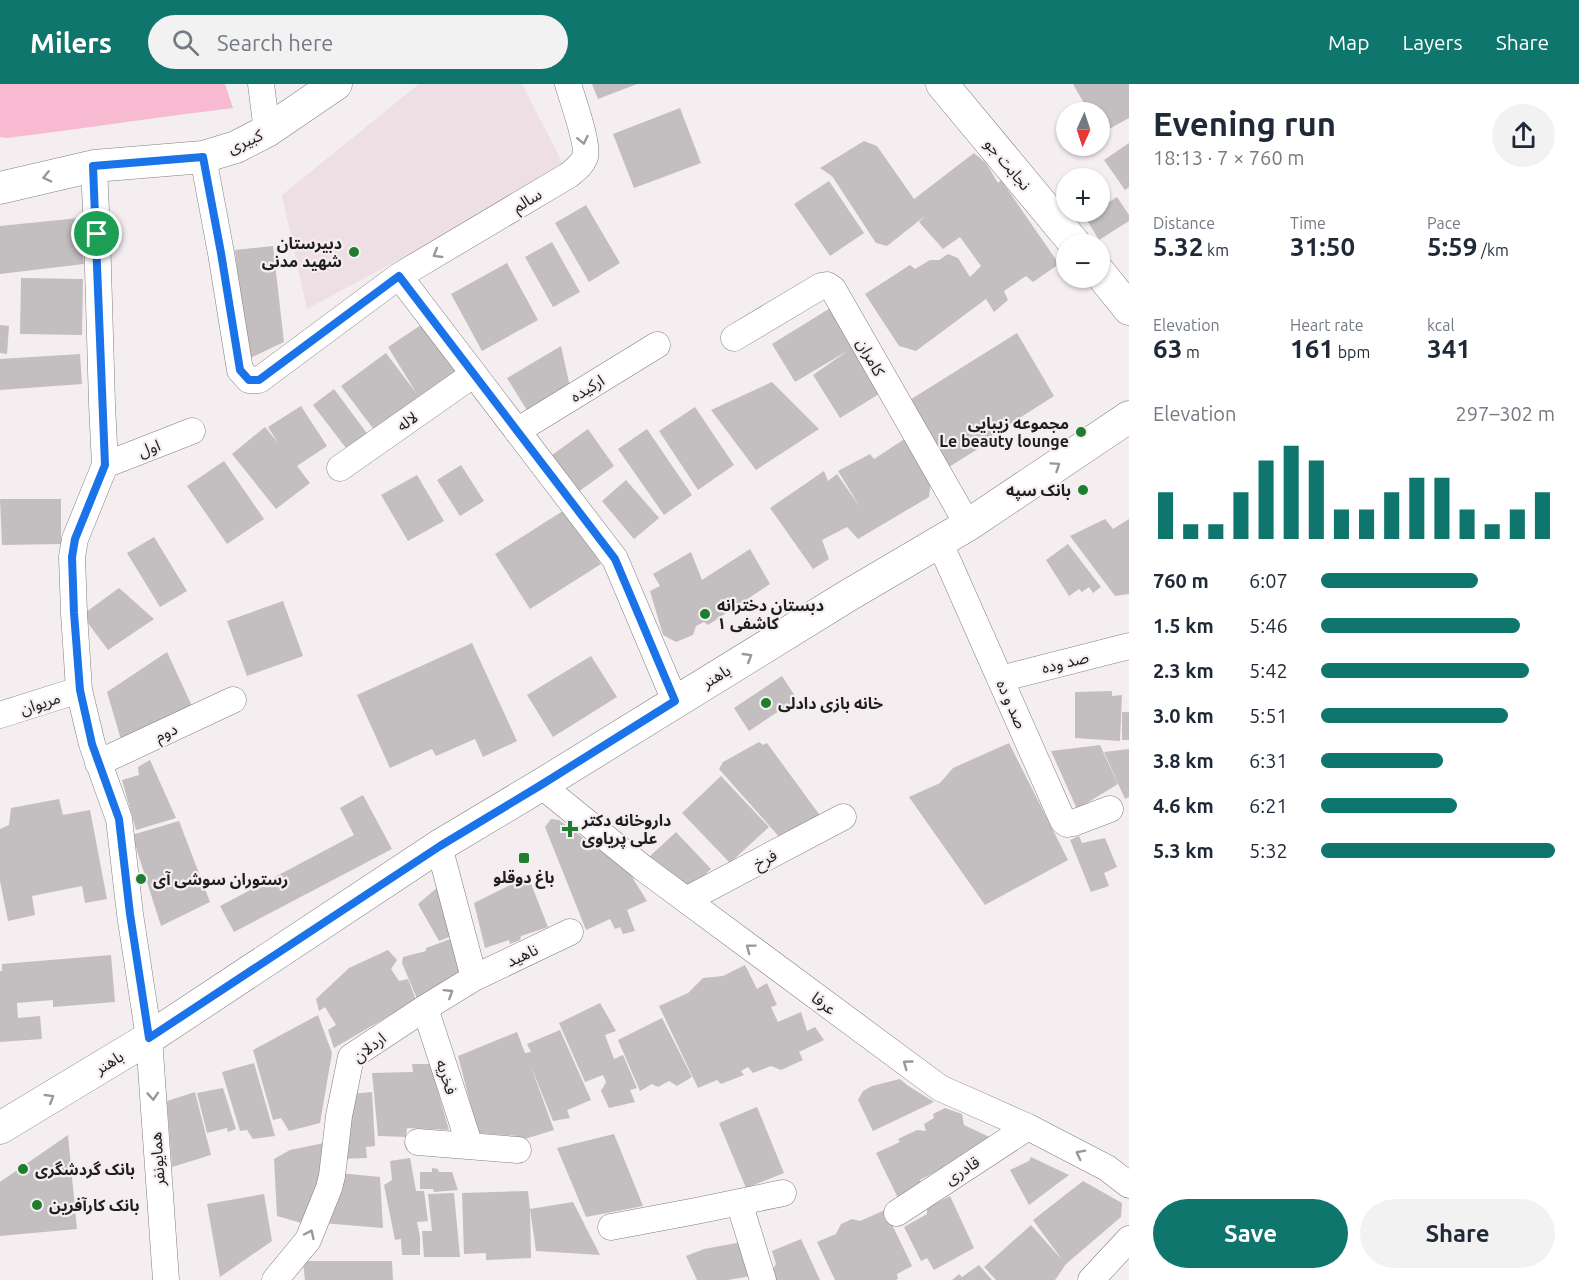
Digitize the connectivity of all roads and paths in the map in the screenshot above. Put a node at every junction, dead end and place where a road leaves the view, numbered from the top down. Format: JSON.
{"nodes":[{"id":1,"x":261,"y":84,"type":"edge"},
{"id":2,"x":336,"y":84,"type":"edge"},
{"id":3,"x":568,"y":84,"type":"edge"},
{"id":4,"x":942,"y":84,"type":"edge"},
{"id":5,"x":267,"y":131,"type":"junction"},
{"id":6,"x":203,"y":157,"type":"junction"},
{"id":7,"x":93,"y":166,"type":"junction"},
{"id":8,"x":0,"y":188,"type":"edge"},
{"id":9,"x":1067,"y":234,"type":"edge"},
{"id":10,"x":399,"y":276,"type":"junction"},
{"id":11,"x":1110,"y":285,"type":"edge"},
{"id":12,"x":1129,"y":309,"type":"edge"},
{"id":13,"x":734,"y":338,"type":"dead end"},
{"id":14,"x":657,"y":345,"type":"dead end"},
{"id":15,"x":474,"y":374,"type":"junction"},
{"id":16,"x":1129,"y":417,"type":"edge"},
{"id":17,"x":192,"y":431,"type":"dead end"},
{"id":18,"x":517,"y":431,"type":"junction"},
{"id":19,"x":105,"y":465,"type":"junction"},
{"id":20,"x":340,"y":468,"type":"dead end"},
{"id":21,"x":968,"y":525,"type":"junction"},
{"id":22,"x":939,"y":541,"type":"junction"},
{"id":23,"x":1129,"y":646,"type":"edge"},
{"id":24,"x":1000,"y":679,"type":"junction"},
{"id":25,"x":80,"y":690,"type":"junction"},
{"id":26,"x":233,"y":700,"type":"dead end"},
{"id":27,"x":675,"y":701,"type":"junction"},
{"id":28,"x":0,"y":715,"type":"edge"},
{"id":29,"x":98,"y":763,"type":"junction"},
{"id":30,"x":541,"y":785,"type":"junction"},
{"id":31,"x":1110,"y":809,"type":"dead end"},
{"id":32,"x":843,"y":817,"type":"dead end"},
{"id":33,"x":440,"y":846,"type":"junction"},
{"id":34,"x":686,"y":900,"type":"junction"},
{"id":35,"x":570,"y":932,"type":"dead end"},
{"id":36,"x":474,"y":978,"type":"junction"},
{"id":37,"x":425,"y":1008,"type":"junction"},
{"id":38,"x":149,"y":1038,"type":"junction"},
{"id":39,"x":1028,"y":1127,"type":"junction"},
{"id":40,"x":0,"y":1128,"type":"edge"},
{"id":41,"x":418,"y":1142,"type":"dead end"},
{"id":42,"x":470,"y":1146,"type":"junction"},
{"id":43,"x":518,"y":1150,"type":"dead end"},
{"id":44,"x":1129,"y":1185,"type":"edge"},
{"id":45,"x":783,"y":1193,"type":"dead end"},
{"id":46,"x":739,"y":1202,"type":"junction"},
{"id":47,"x":897,"y":1213,"type":"dead end"},
{"id":48,"x":612,"y":1227,"type":"dead end"},
{"id":49,"x":1129,"y":1239,"type":"edge"},
{"id":50,"x":165,"y":1280,"type":"edge"},
{"id":51,"x":275,"y":1280,"type":"edge"},
{"id":52,"x":763,"y":1280,"type":"edge"},
{"id":53,"x":1091,"y":1280,"type":"edge"}],
"edges":[{"from":1,"to":5,"type":"street"},
{"from":2,"to":5,"type":"main road","name":"کبیری"},
{"from":3,"to":10,"type":"street","name":"سالم","one_way":true},
{"from":4,"to":9,"type":"main road","name":"نجابت جو"},
{"from":5,"to":6,"type":"main road","name":"کبیری"},
{"from":6,"to":7,"type":"main road","name":"کبیری"},
{"from":6,"to":10,"type":"street","name":"سالم"},
{"from":7,"to":8,"type":"main road","name":"کبیری","one_way":true},
{"from":7,"to":19,"type":"street"},
{"from":10,"to":15,"type":"street"},
{"from":11,"to":12,"type":"main road"},
{"from":13,"to":21,"type":"street","name":"کامران"},
{"from":14,"to":18,"type":"street","name":"ارکیده"},
{"from":15,"to":18,"type":"street"},
{"from":15,"to":20,"type":"street","name":"لاله"},
{"from":21,"to":16,"type":"main road","name":"باهنر","one_way":true},
{"from":17,"to":19,"type":"street","name":"اول"},
{"from":18,"to":27,"type":"street"},
{"from":19,"to":25,"type":"street","name":"همایونفر"},
{"from":21,"to":22,"type":"main road","name":"باهنر"},
{"from":22,"to":24,"type":"street","name":"صد و ده"},
{"from":27,"to":22,"type":"main road","name":"باهنر","one_way":true},
{"from":23,"to":24,"type":"street","name":"صد وده"},
{"from":24,"to":31,"type":"street","name":"صد و ده"},
{"from":25,"to":28,"type":"street","name":"مریوان"},
{"from":25,"to":29,"type":"street","name":"همایونفر"},
{"from":26,"to":29,"type":"street","name":"دوم"},
{"from":27,"to":30,"type":"main road","name":"باهنر"},
{"from":29,"to":38,"type":"street","name":"همایونفر"},
{"from":30,"to":33,"type":"main road","name":"باهنر"},
{"from":30,"to":34,"type":"street","name":"عرفا"},
{"from":32,"to":34,"type":"street","name":"فرخ"},
{"from":33,"to":36,"type":"street"},
{"from":33,"to":38,"type":"main road","name":"باهنر"},
{"from":39,"to":34,"type":"street","name":"عرفا","one_way":true},
{"from":35,"to":36,"type":"street","name":"ناهید"},
{"from":37,"to":36,"type":"street","name":"اردلان","one_way":true},
{"from":37,"to":42,"type":"street","name":"فخریه"},
{"from":51,"to":37,"type":"street","name":"اردلان","one_way":true},
{"from":40,"to":38,"type":"main road","name":"باهنر","one_way":true},
{"from":38,"to":50,"type":"street","name":"همایونفر","one_way":true},
{"from":44,"to":39,"type":"street","name":"عرفا","one_way":true},
{"from":39,"to":47,"type":"street","name":"قادری"},
{"from":41,"to":42,"type":"street"},
{"from":42,"to":43,"type":"street"},
{"from":45,"to":46,"type":"street"},
{"from":46,"to":48,"type":"street"},
{"from":46,"to":52,"type":"street"},
{"from":49,"to":53,"type":"street"}]}
